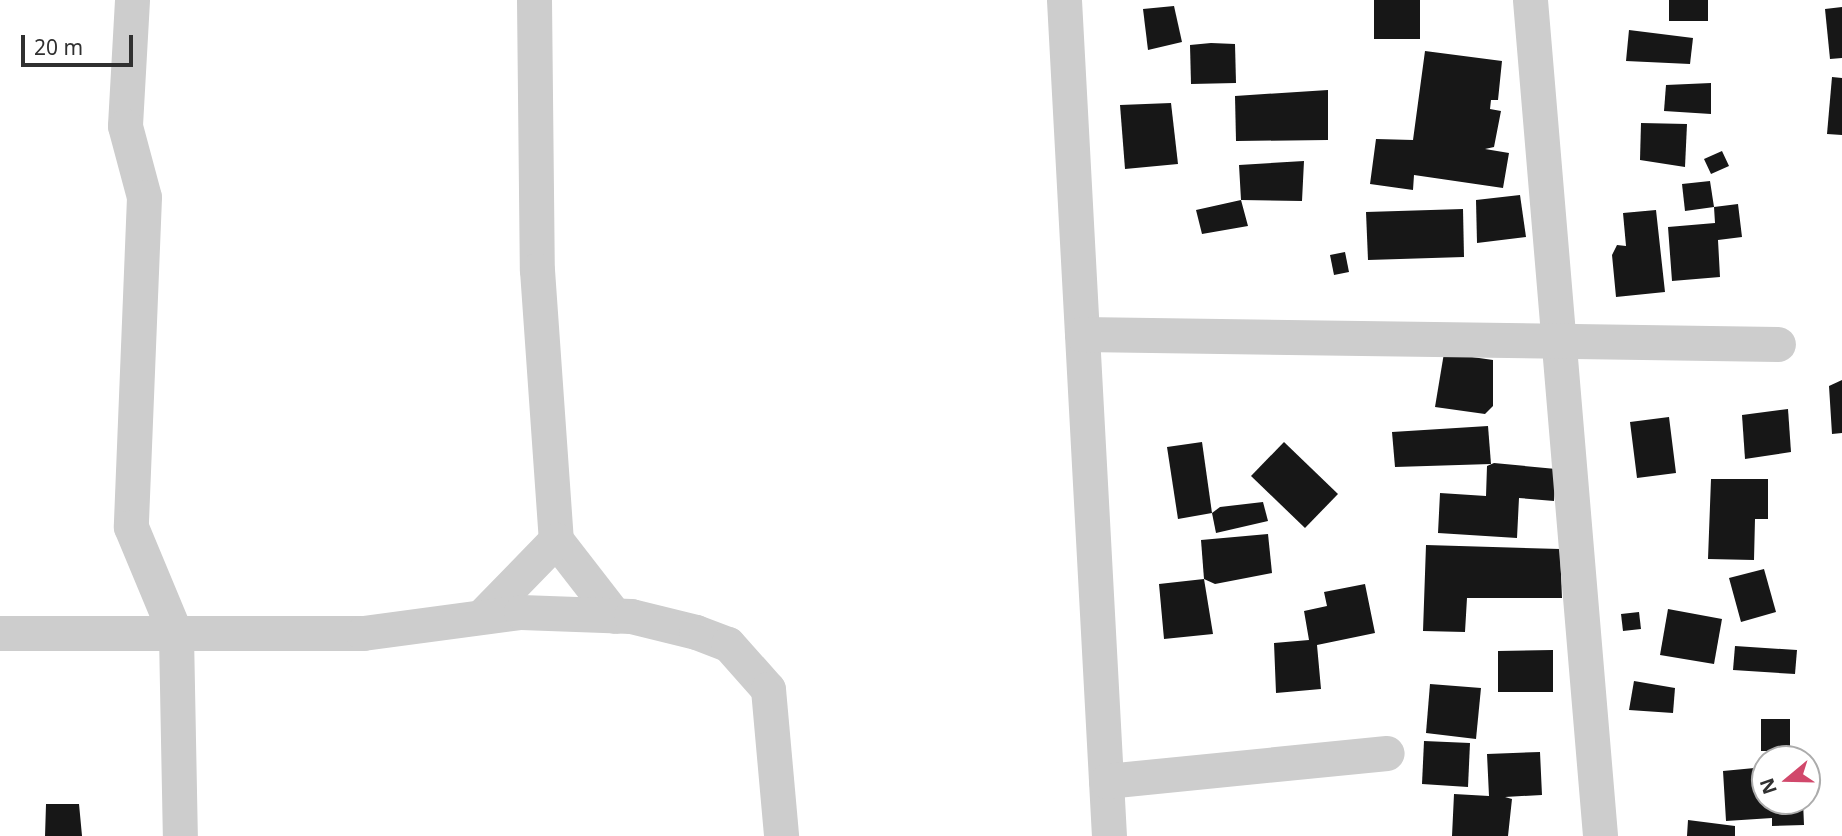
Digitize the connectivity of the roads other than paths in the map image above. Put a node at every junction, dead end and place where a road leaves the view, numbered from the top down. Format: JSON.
{"nodes":[{"id":1,"x":132,"y":0,"type":"edge"},
{"id":2,"x":534,"y":0,"type":"edge"},
{"id":3,"x":1064,"y":0,"type":"edge"},
{"id":4,"x":1530,"y":0,"type":"edge"},
{"id":5,"x":1082,"y":334,"type":"junction"},
{"id":6,"x":1554,"y":337,"type":"junction"},
{"id":7,"x":1778,"y":344,"type":"dead end"},
{"id":8,"x":556,"y":540,"type":"junction"},
{"id":9,"x":483,"y":615,"type":"junction"},
{"id":10,"x":615,"y":616,"type":"junction"},
{"id":11,"x":0,"y":633,"type":"edge"},
{"id":12,"x":176,"y":635,"type":"junction"},
{"id":13,"x":1387,"y":753,"type":"dead end"},
{"id":14,"x":1107,"y":781,"type":"junction"},
{"id":15,"x":180,"y":836,"type":"edge"},
{"id":16,"x":780,"y":836,"type":"edge"},
{"id":17,"x":1110,"y":836,"type":"edge"},
{"id":18,"x":1600,"y":836,"type":"edge"}],
"edges":[{"from":1,"to":12,"type":"street"},
{"from":2,"to":8,"type":"street"},
{"from":3,"to":5,"type":"street"},
{"from":4,"to":6,"type":"street"},
{"from":5,"to":6,"type":"street"},
{"from":5,"to":14,"type":"street"},
{"from":6,"to":7,"type":"street"},
{"from":6,"to":18,"type":"street"},
{"from":8,"to":9,"type":"street"},
{"from":8,"to":10,"type":"street"},
{"from":9,"to":10,"type":"street"},
{"from":9,"to":12,"type":"street"},
{"from":10,"to":16,"type":"street"},
{"from":11,"to":12,"type":"street"},
{"from":12,"to":15,"type":"street"},
{"from":13,"to":14,"type":"street"},
{"from":14,"to":17,"type":"street"}]}
